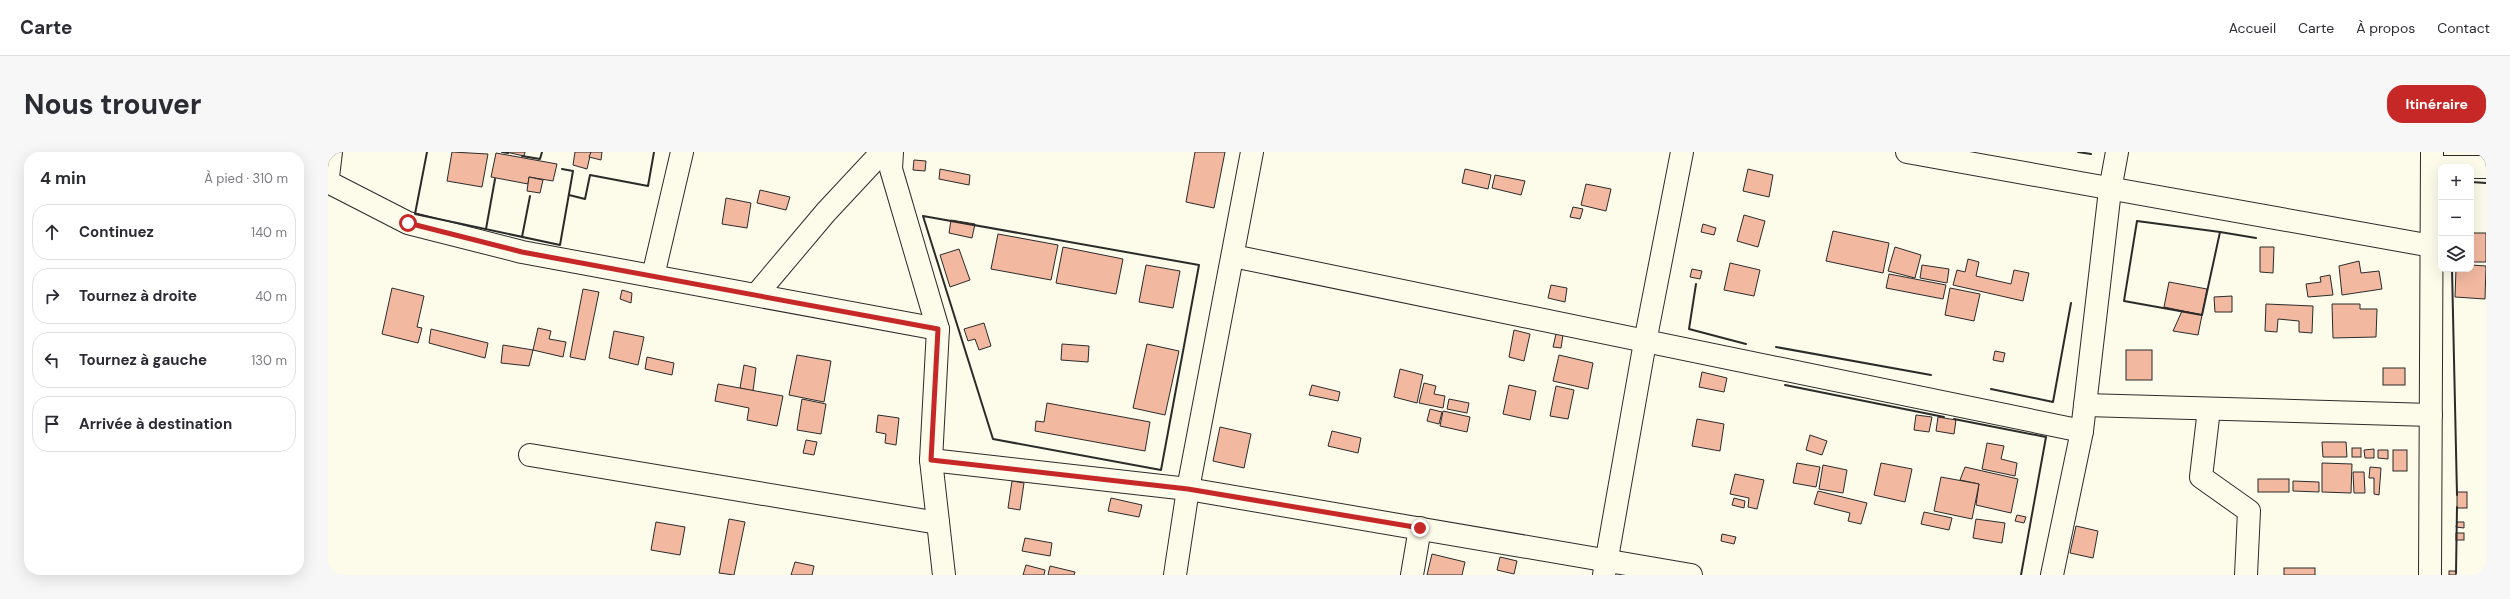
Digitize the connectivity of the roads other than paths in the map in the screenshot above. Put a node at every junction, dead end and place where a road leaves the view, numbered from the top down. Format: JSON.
{"nodes":[{"id":1,"x":330,"y":152,"type":"edge"},
{"id":2,"x":682,"y":152,"type":"edge"},
{"id":3,"x":882,"y":152,"type":"edge"},
{"id":4,"x":892,"y":152,"type":"edge"},
{"id":5,"x":1252,"y":152,"type":"edge"},
{"id":6,"x":1682,"y":152,"type":"edge"},
{"id":7,"x":1907,"y":152,"type":"edge"},
{"id":8,"x":2117,"y":152,"type":"edge"},
{"id":9,"x":2432,"y":159,"type":"edge"},
{"id":10,"x":2486,"y":167,"type":"edge"},
{"id":11,"x":328,"y":177,"type":"edge"},
{"id":12,"x":328,"y":182,"type":"edge"},
{"id":13,"x":2110,"y":190,"type":"junction"},
{"id":14,"x":2432,"y":246,"type":"junction"},
{"id":15,"x":1233,"y":256,"type":"junction"},
{"id":16,"x":653,"y":276,"type":"junction"},
{"id":17,"x":756,"y":295,"type":"junction"},
{"id":18,"x":938,"y":329,"type":"junction"},
{"id":19,"x":1645,"y":342,"type":"junction"},
{"id":20,"x":2085,"y":405,"type":"junction"},
{"id":21,"x":2209,"y":409,"type":"junction"},
{"id":22,"x":2431,"y":415,"type":"junction"},
{"id":23,"x":2082,"y":431,"type":"junction"},
{"id":24,"x":530,"y":455,"type":"dead end"},
{"id":25,"x":931,"y":460,"type":"junction"},
{"id":26,"x":1188,"y":489,"type":"junction"},
{"id":27,"x":938,"y":523,"type":"junction"},
{"id":28,"x":1420,"y":528,"type":"junction"},
{"id":29,"x":1606,"y":567,"type":"edge"},
{"id":30,"x":944,"y":575,"type":"edge"},
{"id":31,"x":1175,"y":575,"type":"edge"},
{"id":32,"x":1412,"y":575,"type":"edge"},
{"id":33,"x":1691,"y":575,"type":"edge"},
{"id":34,"x":2052,"y":575,"type":"edge"},
{"id":35,"x":2246,"y":575,"type":"edge"},
{"id":36,"x":2430,"y":575,"type":"edge"}],
"edges":[{"from":1,"to":11,"type":"street"},
{"from":2,"to":16,"type":"street"},
{"from":3,"to":17,"type":"street"},
{"from":4,"to":18,"type":"street"},
{"from":5,"to":15,"type":"street"},
{"from":6,"to":19,"type":"street"},
{"from":7,"to":13,"type":"street"},
{"from":8,"to":13,"type":"street"},
{"from":9,"to":10,"type":"street"},
{"from":9,"to":14,"type":"street"},
{"from":12,"to":16,"type":"street"},
{"from":13,"to":14,"type":"street"},
{"from":13,"to":20,"type":"street"},
{"from":14,"to":22,"type":"street"},
{"from":15,"to":19,"type":"street"},
{"from":15,"to":26,"type":"street"},
{"from":16,"to":17,"type":"street"},
{"from":17,"to":18,"type":"street"},
{"from":18,"to":25,"type":"street"},
{"from":19,"to":23,"type":"street"},
{"from":19,"to":29,"type":"street"},
{"from":20,"to":21,"type":"street"},
{"from":20,"to":23,"type":"street"},
{"from":21,"to":22,"type":"street"},
{"from":21,"to":35,"type":"street"},
{"from":22,"to":36,"type":"street"},
{"from":23,"to":34,"type":"street"},
{"from":24,"to":27,"type":"street"},
{"from":25,"to":26,"type":"street"},
{"from":25,"to":27,"type":"street"},
{"from":26,"to":28,"type":"street"},
{"from":26,"to":31,"type":"street"},
{"from":27,"to":30,"type":"street"},
{"from":28,"to":29,"type":"street"},
{"from":28,"to":32,"type":"street"},
{"from":29,"to":33,"type":"street"}]}
